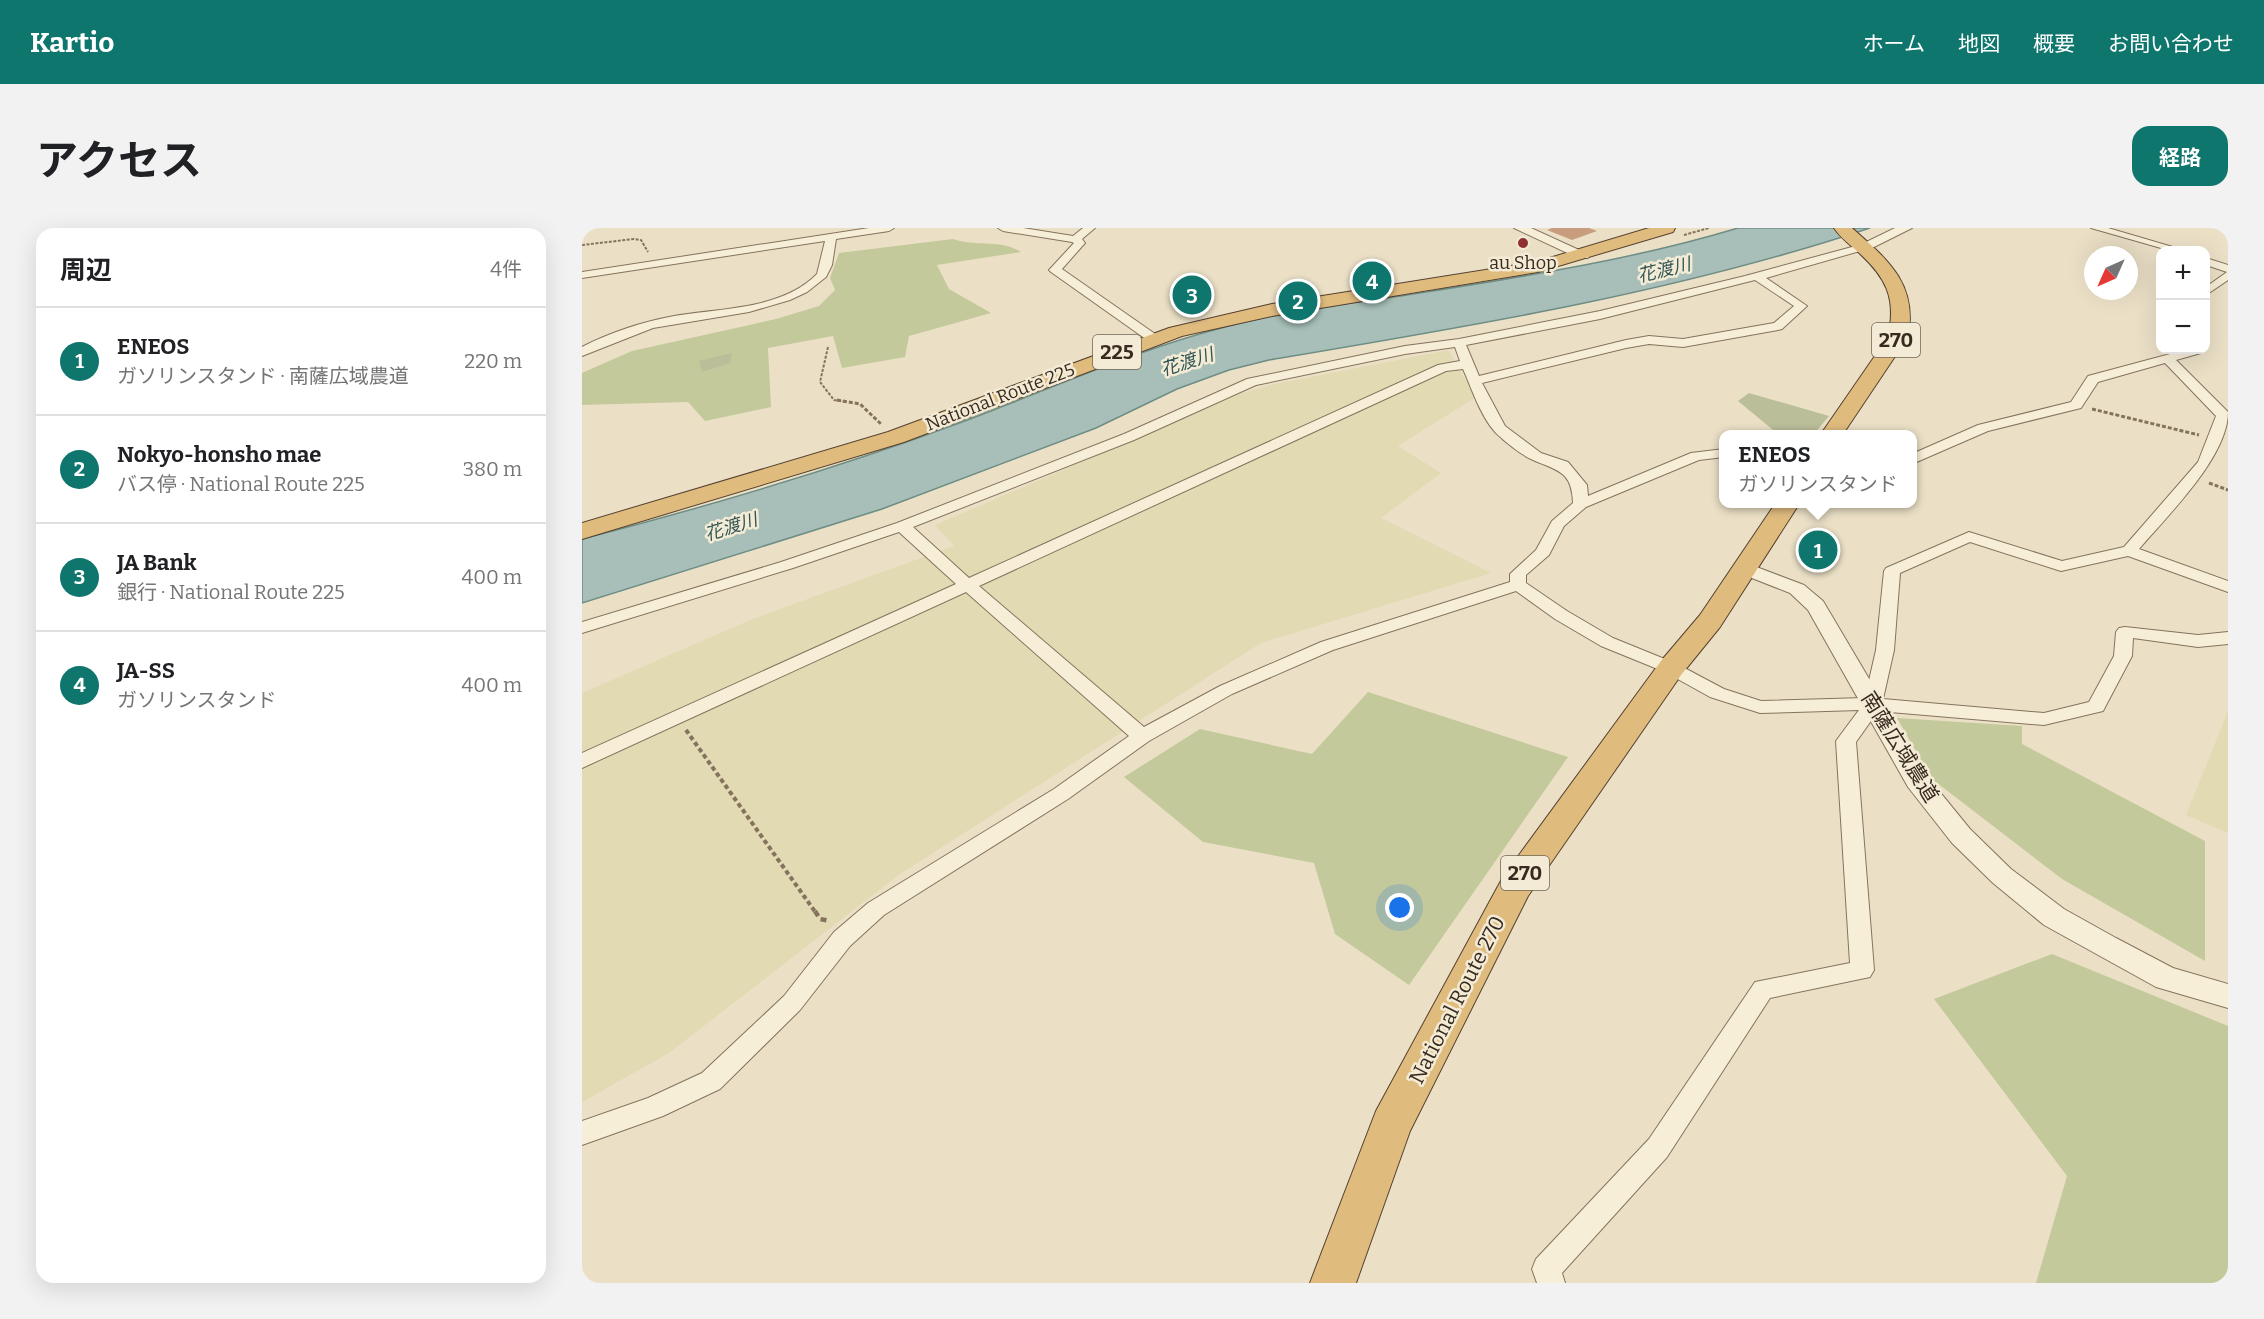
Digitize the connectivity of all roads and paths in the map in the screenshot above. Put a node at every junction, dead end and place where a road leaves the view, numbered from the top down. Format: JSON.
{"nodes":[{"id":1,"x":889,"y":228,"type":"edge"},
{"id":2,"x":1004,"y":228,"type":"edge"},
{"id":3,"x":1090,"y":228,"type":"edge"},
{"id":4,"x":1520,"y":228,"type":"edge"},
{"id":5,"x":1667,"y":228,"type":"edge"},
{"id":6,"x":1842,"y":228,"type":"edge"},
{"id":7,"x":1906,"y":228,"type":"edge"},
{"id":8,"x":2096,"y":228,"type":"edge"},
{"id":9,"x":831,"y":236,"type":"junction"},
{"id":10,"x":1075,"y":239,"type":"junction"},
{"id":11,"x":1860,"y":245,"type":"junction"},
{"id":12,"x":582,"y":246,"type":"edge"},
{"id":13,"x":2163,"y":246,"type":"edge"},
{"id":14,"x":1583,"y":255,"type":"junction"},
{"id":15,"x":655,"y":263,"type":"junction"},
{"id":16,"x":2210,"y":263,"type":"edge"},
{"id":17,"x":2228,"y":269,"type":"edge"},
{"id":18,"x":582,"y":274,"type":"edge"},
{"id":19,"x":2228,"y":275,"type":"edge"},
{"id":20,"x":1756,"y":276,"type":"junction"},
{"id":21,"x":2210,"y":288,"type":"edge"},
{"id":22,"x":1154,"y":339,"type":"junction"},
{"id":23,"x":1459,"y":343,"type":"junction"},
{"id":24,"x":828,"y":346,"type":"dead end"},
{"id":25,"x":582,"y":352,"type":"edge"},
{"id":26,"x":2182,"y":354,"type":"edge"},
{"id":27,"x":2167,"y":358,"type":"junction"},
{"id":28,"x":1468,"y":364,"type":"junction"},
{"id":29,"x":1475,"y":381,"type":"junction"},
{"id":30,"x":2076,"y":405,"type":"junction"},
{"id":31,"x":1835,"y":430,"type":"edge"},
{"id":32,"x":896,"y":436,"type":"junction"},
{"id":33,"x":2214,"y":439,"type":"junction"},
{"id":34,"x":1719,"y":454,"type":"edge"},
{"id":35,"x":1917,"y":458,"type":"edge"},
{"id":36,"x":1581,"y":504,"type":"junction"},
{"id":37,"x":1784,"y":508,"type":"edge"},
{"id":38,"x":903,"y":526,"type":"junction"},
{"id":39,"x":582,"y":531,"type":"edge"},
{"id":40,"x":2129,"y":551,"type":"junction"},
{"id":41,"x":1746,"y":569,"type":"junction"},
{"id":42,"x":967,"y":585,"type":"junction"},
{"id":43,"x":1518,"y":585,"type":"junction"},
{"id":44,"x":2228,"y":586,"type":"edge"},
{"id":45,"x":582,"y":627,"type":"edge"},
{"id":46,"x":2228,"y":638,"type":"edge"},
{"id":47,"x":1671,"y":668,"type":"junction"},
{"id":48,"x":1873,"y":704,"type":"junction"},
{"id":49,"x":677,"y":718,"type":"junction"},
{"id":50,"x":1142,"y":736,"type":"junction"},
{"id":51,"x":582,"y":761,"type":"edge"},
{"id":52,"x":857,"y":926,"type":"junction"},
{"id":53,"x":2228,"y":996,"type":"edge"},
{"id":54,"x":582,"y":1133,"type":"edge"},
{"id":55,"x":1333,"y":1283,"type":"edge"},
{"id":56,"x":1551,"y":1283,"type":"edge"}],
"edges":[{"from":1,"to":9,"type":"street"},
{"from":2,"to":10,"type":"street"},
{"from":3,"to":10,"type":"street"},
{"from":4,"to":14,"type":"street"},
{"from":5,"to":14,"type":"highway","name":"National Route 225","number":"225"},
{"from":6,"to":11,"type":"highway","number":"270"},
{"from":7,"to":11,"type":"street"},
{"from":8,"to":13,"type":"street"},
{"from":9,"to":15,"type":"street"},
{"from":9,"to":25,"type":"street"},
{"from":10,"to":22,"type":"street"},
{"from":11,"to":20,"type":"street"},
{"from":11,"to":31,"type":"highway","number":"270"},
{"from":12,"to":15,"type":"path"},
{"from":14,"to":22,"type":"highway","name":"National Route 225","number":"225"},
{"from":15,"to":18,"type":"street"},
{"from":16,"to":17,"type":"street"},
{"from":19,"to":21,"type":"street"},
{"from":20,"to":23,"type":"street"},
{"from":20,"to":29,"type":"street"},
{"from":22,"to":32,"type":"highway","name":"National Route 225","number":"225"},
{"from":23,"to":28,"type":"street"},
{"from":23,"to":38,"type":"street"},
{"from":24,"to":32,"type":"path"},
{"from":26,"to":27,"type":"street"},
{"from":27,"to":30,"type":"street"},
{"from":27,"to":33,"type":"street"},
{"from":28,"to":29,"type":"street"},
{"from":28,"to":42,"type":"street"},
{"from":29,"to":36,"type":"street"},
{"from":30,"to":33,"type":"path"},
{"from":30,"to":35,"type":"street"},
{"from":32,"to":39,"type":"highway","name":"National Route 225","number":"225"},
{"from":33,"to":40,"type":"street"},
{"from":34,"to":36,"type":"street"},
{"from":36,"to":43,"type":"street"},
{"from":37,"to":41,"type":"highway","name":"National Route 270","number":"270"},
{"from":38,"to":42,"type":"street"},
{"from":38,"to":45,"type":"street"},
{"from":40,"to":44,"type":"street"},
{"from":40,"to":48,"type":"street"},
{"from":41,"to":47,"type":"highway","name":"National Route 270","number":"270"},
{"from":41,"to":48,"type":"street","name":"南薩広域農道"},
{"from":42,"to":49,"type":"street"},
{"from":42,"to":50,"type":"street"},
{"from":43,"to":47,"type":"street"},
{"from":43,"to":50,"type":"street"},
{"from":46,"to":48,"type":"street"},
{"from":47,"to":48,"type":"street"},
{"from":47,"to":55,"type":"highway","name":"National Route 270","number":"270"},
{"from":48,"to":53,"type":"street","name":"南薩広域農道"},
{"from":48,"to":56,"type":"street"},
{"from":49,"to":51,"type":"street"},
{"from":49,"to":52,"type":"path"},
{"from":50,"to":52,"type":"street"},
{"from":52,"to":54,"type":"street"}]}
